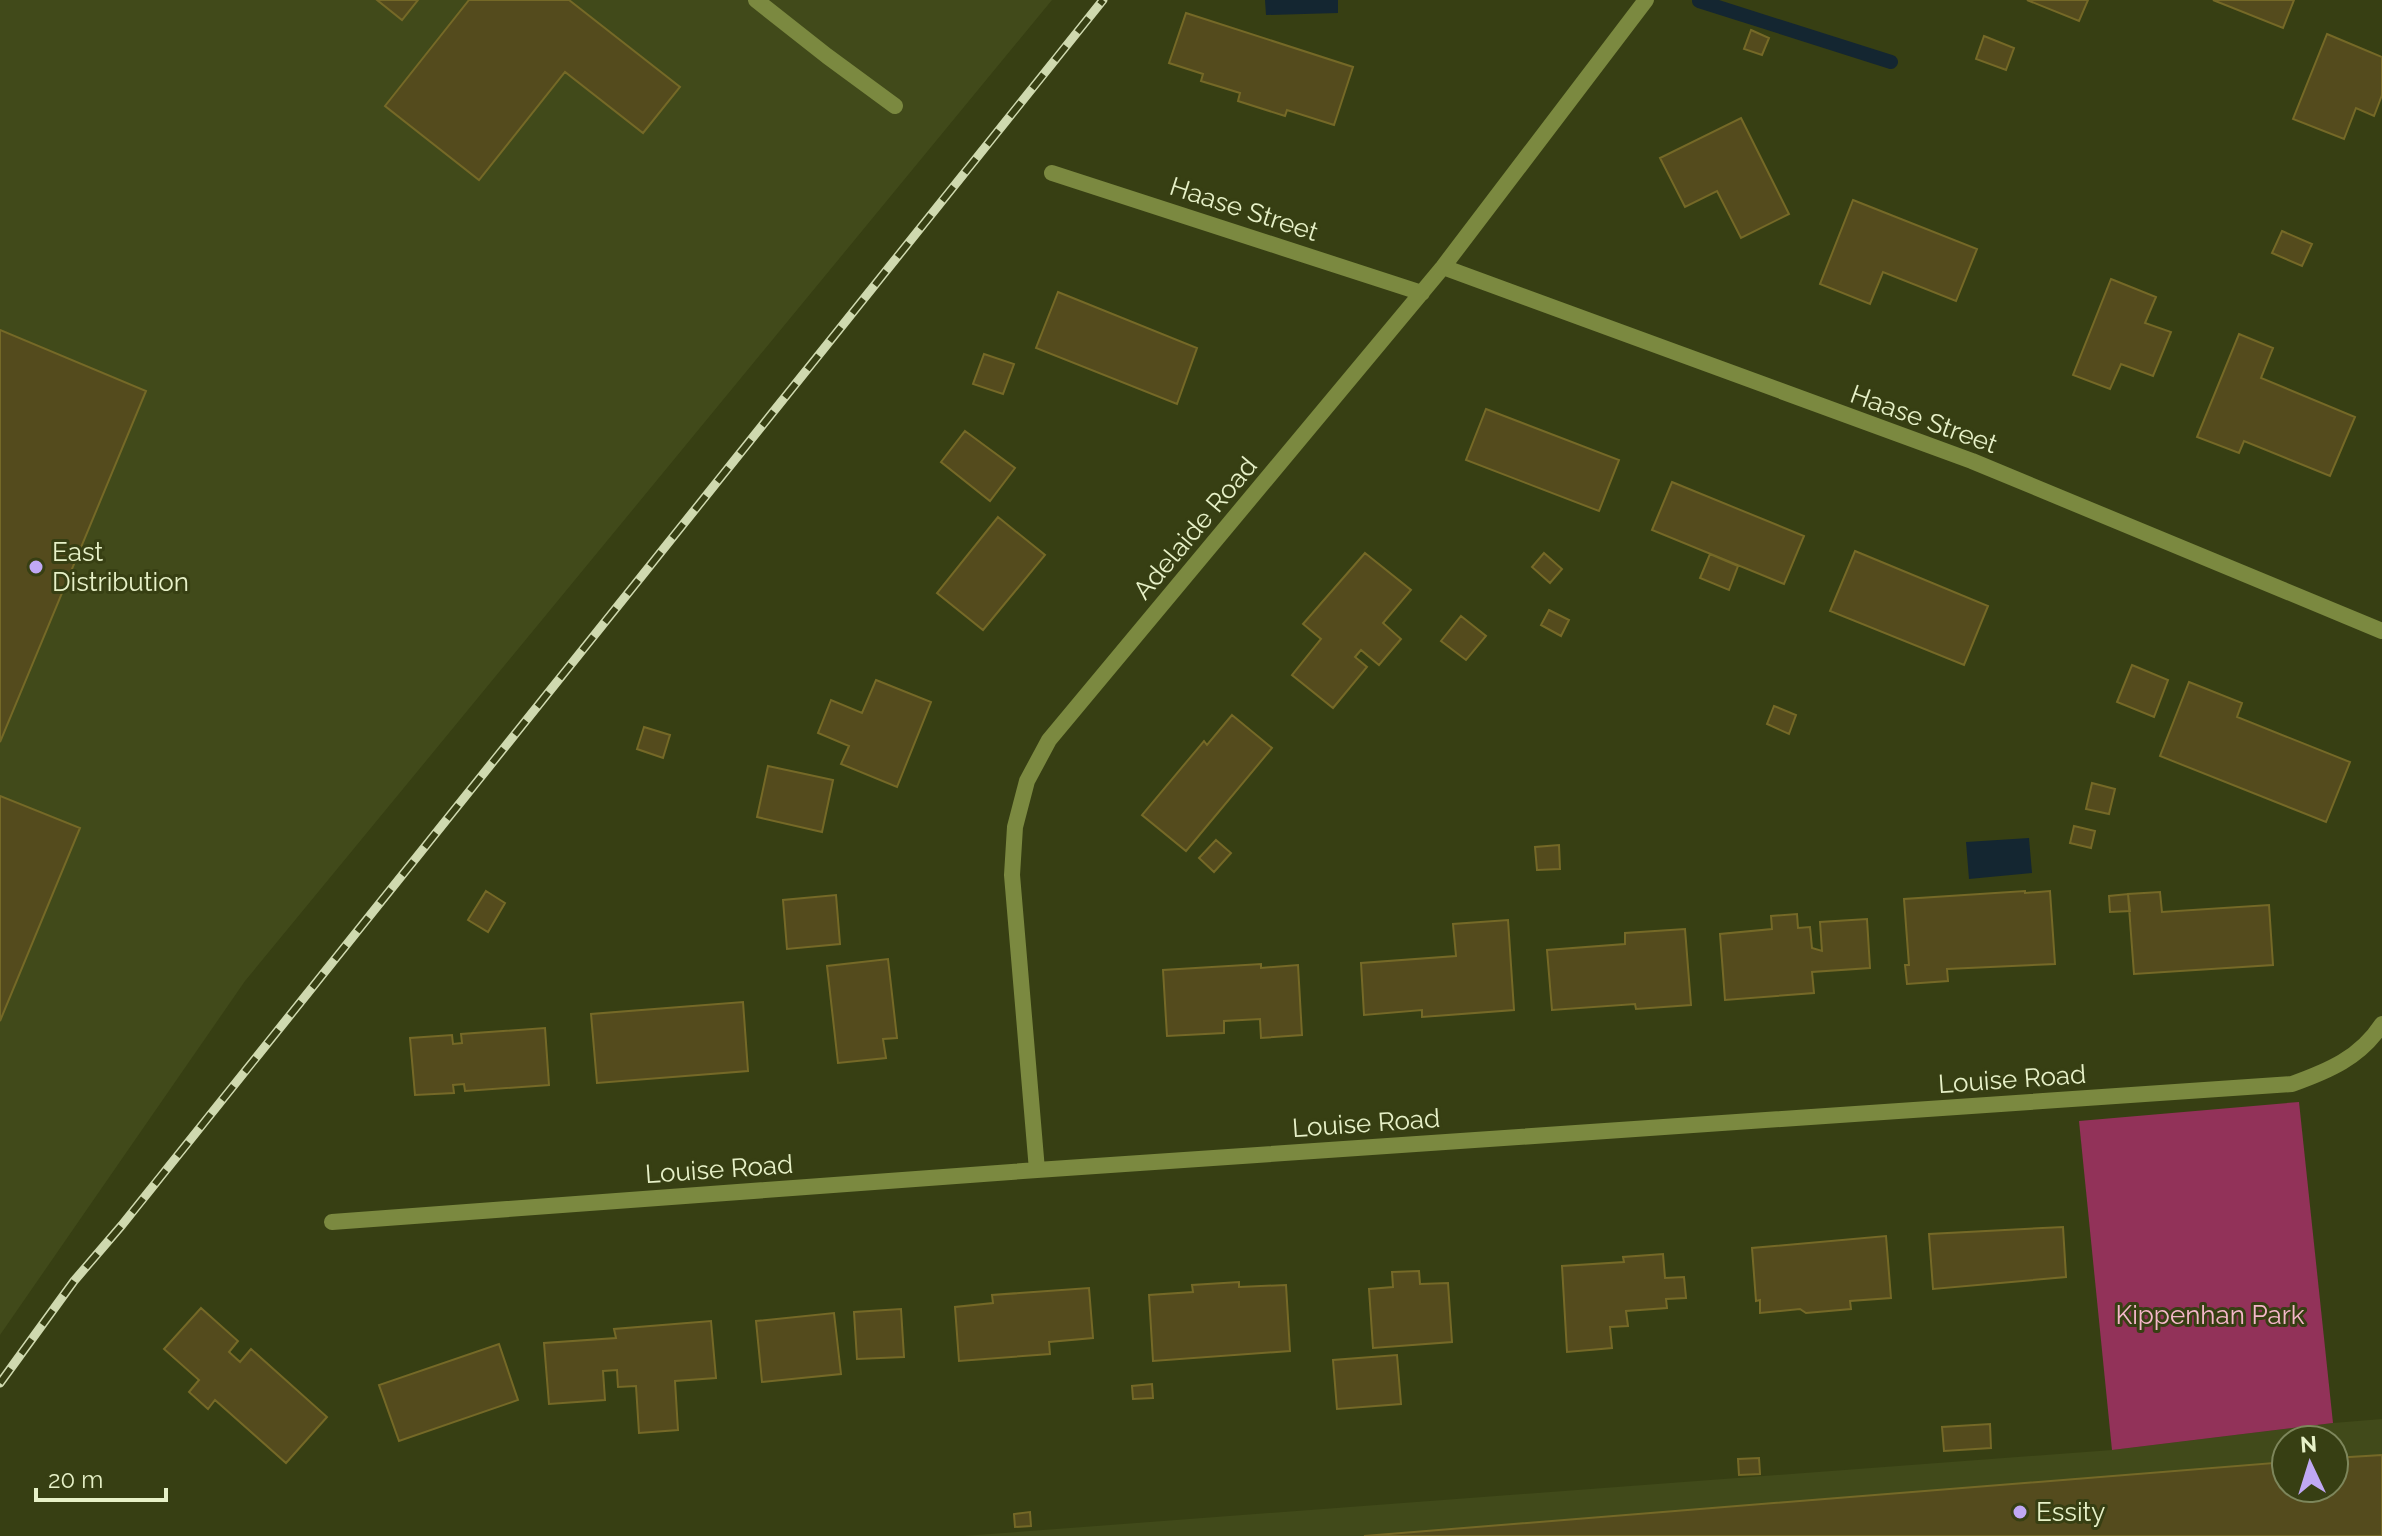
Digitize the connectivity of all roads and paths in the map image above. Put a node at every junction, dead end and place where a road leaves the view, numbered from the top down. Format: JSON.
{"nodes":[{"id":1,"x":756,"y":0,"type":"edge"},
{"id":2,"x":1646,"y":0,"type":"edge"},
{"id":3,"x":895,"y":106,"type":"dead end"},
{"id":4,"x":1052,"y":173,"type":"dead end"},
{"id":5,"x":1443,"y":267,"type":"junction"},
{"id":6,"x":1422,"y":293,"type":"junction"},
{"id":7,"x":2382,"y":631,"type":"edge"},
{"id":8,"x":2382,"y":1024,"type":"edge"},
{"id":9,"x":1037,"y":1170,"type":"junction"},
{"id":10,"x":332,"y":1222,"type":"dead end"}],
"edges":[{"from":1,"to":3,"type":"street"},
{"from":2,"to":5,"type":"street","name":"Adelaide Road"},
{"from":4,"to":6,"type":"street","name":"Haase Street"},
{"from":5,"to":6,"type":"street","name":"Adelaide Road"},
{"from":5,"to":7,"type":"street","name":"Haase Street"},
{"from":6,"to":9,"type":"street","name":"Adelaide Road"},
{"from":8,"to":9,"type":"street","name":"Louise Road"},
{"from":9,"to":10,"type":"street","name":"Louise Road"}]}
